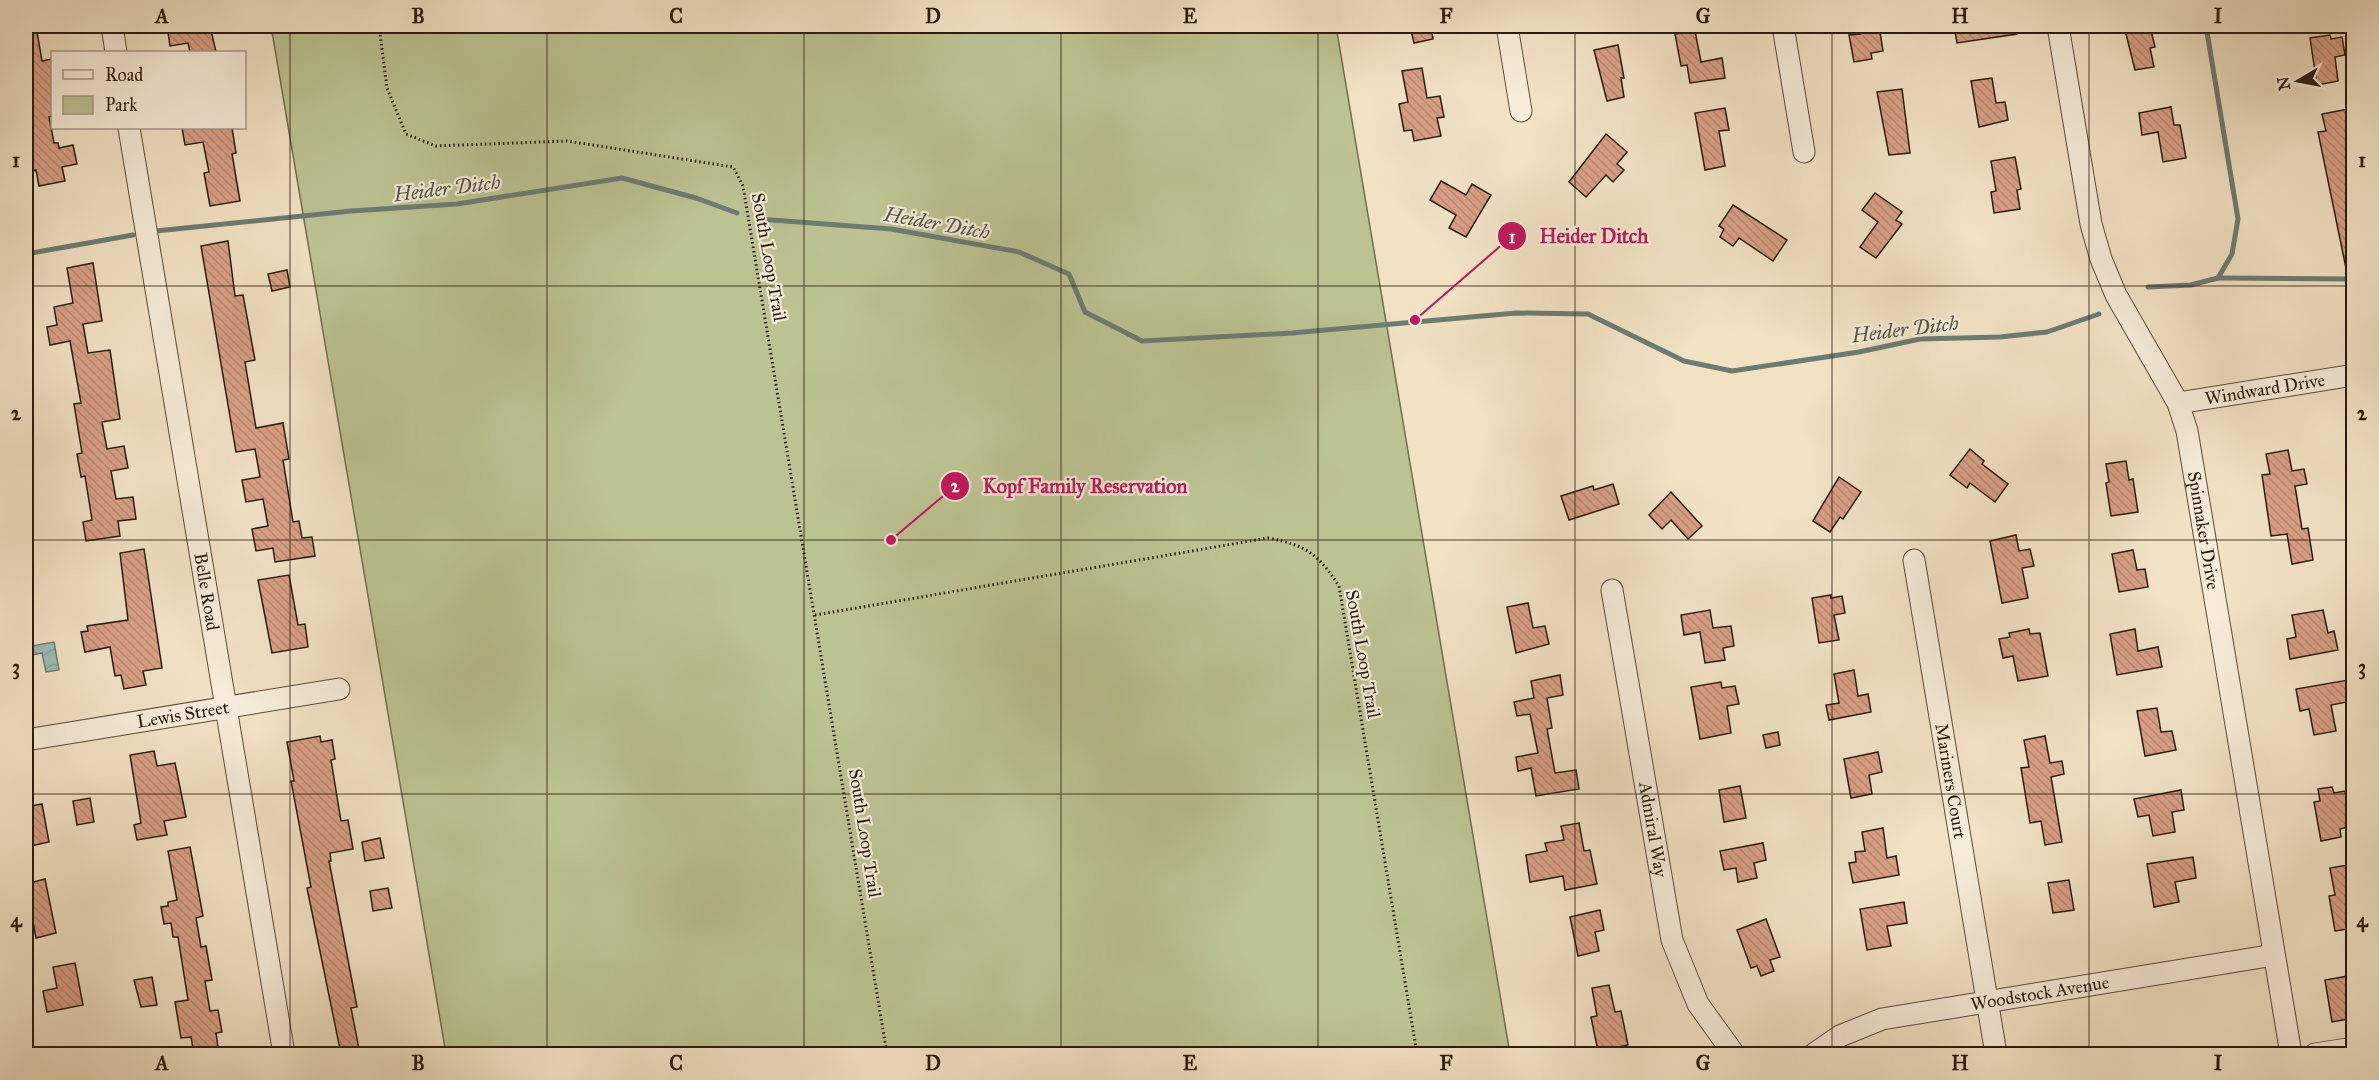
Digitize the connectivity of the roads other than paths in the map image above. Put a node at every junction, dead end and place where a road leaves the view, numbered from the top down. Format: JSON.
{"nodes":[{"id":1,"x":112,"y":26,"type":"edge"},
{"id":2,"x":1507,"y":26,"type":"edge"},
{"id":3,"x":1783,"y":26,"type":"edge"},
{"id":4,"x":2058,"y":26,"type":"edge"},
{"id":5,"x":116,"y":51,"type":"edge"},
{"id":6,"x":1521,"y":111,"type":"dead end"},
{"id":7,"x":129,"y":129,"type":"edge"},
{"id":8,"x":1804,"y":152,"type":"dead end"},
{"id":9,"x":2354,"y":375,"type":"edge"},
{"id":10,"x":2178,"y":404,"type":"junction"},
{"id":11,"x":1914,"y":560,"type":"dead end"},
{"id":12,"x":1612,"y":590,"type":"dead end"},
{"id":13,"x":339,"y":689,"type":"dead end"},
{"id":14,"x":226,"y":707,"type":"junction"},
{"id":15,"x":26,"y":740,"type":"edge"},
{"id":16,"x":2274,"y":955,"type":"junction"},
{"id":17,"x":1986,"y":1001,"type":"junction"},
{"id":18,"x":2354,"y":1048,"type":"edge"},
{"id":19,"x":284,"y":1054,"type":"edge"},
{"id":20,"x":1734,"y":1054,"type":"edge"},
{"id":21,"x":1814,"y":1054,"type":"edge"},
{"id":22,"x":1996,"y":1054,"type":"edge"},
{"id":23,"x":2291,"y":1054,"type":"edge"},
{"id":24,"x":2315,"y":1054,"type":"edge"}],
"edges":[{"from":1,"to":5,"type":"street"},
{"from":2,"to":6,"type":"street"},
{"from":3,"to":8,"type":"street"},
{"from":4,"to":10,"type":"street","name":"Spinnaker Drive"},
{"from":7,"to":14,"type":"street","name":"Belle Road"},
{"from":9,"to":10,"type":"street","name":"Windward Drive"},
{"from":10,"to":16,"type":"street","name":"Spinnaker Drive"},
{"from":11,"to":17,"type":"street","name":"Mariners Court"},
{"from":12,"to":20,"type":"street","name":"Admiral Way"},
{"from":13,"to":14,"type":"street","name":"Lewis Street"},
{"from":14,"to":15,"type":"street","name":"Lewis Street"},
{"from":14,"to":19,"type":"street","name":"Belle Road"},
{"from":16,"to":17,"type":"street","name":"Woodstock Avenue"},
{"from":16,"to":23,"type":"street","name":"Spinnaker Drive"},
{"from":17,"to":21,"type":"street","name":"Woodstock Avenue"},
{"from":17,"to":22,"type":"street","name":"Mariners Court"},
{"from":18,"to":24,"type":"street"}]}
